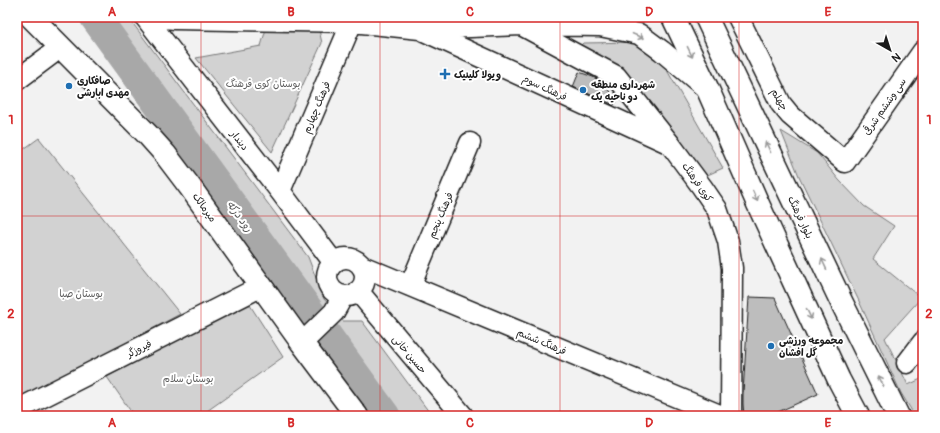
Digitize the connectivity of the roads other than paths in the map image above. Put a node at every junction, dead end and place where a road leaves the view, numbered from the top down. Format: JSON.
{"nodes":[{"id":1,"x":31,"y":17,"type":"edge"},
{"id":2,"x":145,"y":17,"type":"edge"},
{"id":3,"x":154,"y":17,"type":"edge"},
{"id":4,"x":673,"y":17,"type":"edge"},
{"id":5,"x":706,"y":17,"type":"edge"},
{"id":6,"x":174,"y":18,"type":"edge"},
{"id":7,"x":316,"y":19,"type":"edge"},
{"id":8,"x":607,"y":21,"type":"edge"},
{"id":9,"x":352,"y":22,"type":"junction"},
{"id":10,"x":746,"y":22,"type":"edge"},
{"id":11,"x":417,"y":23,"type":"edge"},
{"id":12,"x":522,"y":25,"type":"junction"},
{"id":13,"x":61,"y":47,"type":"junction"},
{"id":14,"x":923,"y":50,"type":"edge"},
{"id":15,"x":17,"y":80,"type":"edge"},
{"id":16,"x":708,"y":90,"type":"junction"},
{"id":17,"x":470,"y":143,"type":"dead end"},
{"id":18,"x":670,"y":144,"type":"junction"},
{"id":19,"x":845,"y":162,"type":"joint"},
{"id":20,"x":280,"y":191,"type":"junction"},
{"id":21,"x":334,"y":263,"type":"junction"},
{"id":22,"x":362,"y":266,"type":"junction"},
{"id":23,"x":262,"y":286,"type":"junction"},
{"id":24,"x":410,"y":286,"type":"junction"},
{"id":25,"x":345,"y":300,"type":"junction"},
{"id":26,"x":308,"y":338,"type":"junction"},
{"id":27,"x":923,"y":342,"type":"edge"},
{"id":28,"x":907,"y":363,"type":"dead end"},
{"id":29,"x":17,"y":410,"type":"edge"},
{"id":30,"x":357,"y":416,"type":"edge"},
{"id":31,"x":463,"y":416,"type":"edge"},
{"id":32,"x":722,"y":416,"type":"edge"},
{"id":33,"x":731,"y":416,"type":"edge"},
{"id":34,"x":858,"y":416,"type":"edge"},
{"id":35,"x":898,"y":416,"type":"edge"}],
"edges":[{"from":1,"to":13,"type":"main road","name":"میرمالک"},
{"from":2,"to":20,"type":"street","name":"دیندار"},
{"from":3,"to":6,"type":"street"},
{"from":4,"to":16,"type":"main road","one_way":true},
{"from":35,"to":5,"type":"main road","name":"بلوار فرهنگ","one_way":true},
{"from":6,"to":7,"type":"street"},
{"from":7,"to":9,"type":"street"},
{"from":8,"to":12,"type":"street"},
{"from":8,"to":16,"type":"street","one_way":true},
{"from":9,"to":11,"type":"street"},
{"from":9,"to":20,"type":"street","name":"فرهنگ چهارم"},
{"from":10,"to":19,"type":"street","name":"چهلم"},
{"from":11,"to":12,"type":"street"},
{"from":11,"to":18,"type":"street","name":"فرهنگ سوم"},
{"from":12,"to":18,"type":"street","name":"کوی فرهنگ"},
{"from":13,"to":15,"type":"street"},
{"from":13,"to":23,"type":"main road","name":"میرمالک"},
{"from":14,"to":19,"type":"street","name":"سی وششم شرقی"},
{"from":16,"to":34,"type":"main road","one_way":true},
{"from":17,"to":24,"type":"street","name":"فرهنگ پنجم"},
{"from":18,"to":33,"type":"street","name":"کوی فرهنگ"},
{"from":20,"to":21,"type":"street","name":"دیندار"},
{"from":21,"to":22,"type":"street"},
{"from":21,"to":25,"type":"street"},
{"from":22,"to":24,"type":"street","name":"فرهنگ ششم"},
{"from":22,"to":25,"type":"street"},
{"from":23,"to":26,"type":"main road","name":"میرمالک"},
{"from":23,"to":29,"type":"street","name":"فیروزگر"},
{"from":24,"to":32,"type":"street","name":"فرهنگ ششم"},
{"from":25,"to":26,"type":"street"},
{"from":25,"to":31,"type":"street","name":"حسین خانی"},
{"from":26,"to":30,"type":"main road","name":"میرمالک"},
{"from":27,"to":28,"type":"street"}]}
